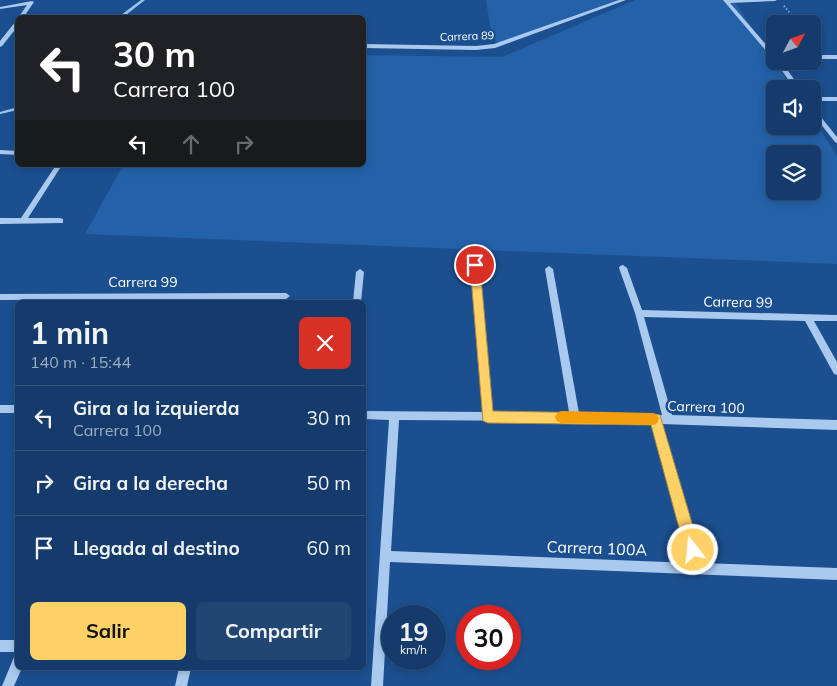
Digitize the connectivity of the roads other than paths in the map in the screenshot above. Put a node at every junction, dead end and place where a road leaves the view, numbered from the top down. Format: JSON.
{"nodes":[{"id":1,"x":624,"y":0,"type":"edge"},
{"id":2,"x":775,"y":0,"type":"edge"},
{"id":3,"x":725,"y":1,"type":"edge"},
{"id":4,"x":32,"y":2,"type":"edge"},
{"id":5,"x":0,"y":8,"type":"edge"},
{"id":6,"x":22,"y":15,"type":"edge"},
{"id":7,"x":15,"y":26,"type":"edge"},
{"id":8,"x":0,"y":45,"type":"edge"},
{"id":9,"x":366,"y":46,"type":"edge"},
{"id":10,"x":766,"y":48,"type":"edge"},
{"id":11,"x":821,"y":57,"type":"edge"},
{"id":12,"x":837,"y":57,"type":"edge"},
{"id":13,"x":821,"y":99,"type":"edge"},
{"id":14,"x":837,"y":99,"type":"edge"},
{"id":15,"x":821,"y":120,"type":"edge"},
{"id":16,"x":837,"y":141,"type":"edge"},
{"id":17,"x":0,"y":152,"type":"edge"},
{"id":18,"x":15,"y":153,"type":"edge"},
{"id":19,"x":58,"y":167,"type":"edge"},
{"id":20,"x":0,"y":220,"type":"edge"},
{"id":21,"x":23,"y":221,"type":"junction"},
{"id":22,"x":60,"y":221,"type":"dead end"},
{"id":23,"x":475,"y":265,"type":"dead end"},
{"id":24,"x":623,"y":268,"type":"dead end"},
{"id":25,"x":549,"y":269,"type":"dead end"},
{"id":26,"x":360,"y":272,"type":"dead end"},
{"id":27,"x":0,"y":296,"type":"edge"},
{"id":28,"x":286,"y":296,"type":"dead end"},
{"id":29,"x":128,"y":299,"type":"edge"},
{"id":30,"x":357,"y":300,"type":"edge"},
{"id":31,"x":639,"y":313,"type":"junction"},
{"id":32,"x":808,"y":318,"type":"junction"},
{"id":33,"x":837,"y":318,"type":"edge"},
{"id":34,"x":837,"y":371,"type":"edge"},
{"id":35,"x":0,"y":409,"type":"edge"},
{"id":36,"x":15,"y":409,"type":"edge"},
{"id":37,"x":366,"y":415,"type":"edge"},
{"id":38,"x":394,"y":416,"type":"junction"},
{"id":39,"x":488,"y":417,"type":"junction"},
{"id":40,"x":575,"y":417,"type":"junction"},
{"id":41,"x":655,"y":419,"type":"junction"},
{"id":42,"x":668,"y":420,"type":"junction"},
{"id":43,"x":837,"y":425,"type":"edge"},
{"id":44,"x":385,"y":556,"type":"junction"},
{"id":45,"x":698,"y":568,"type":"junction"},
{"id":46,"x":837,"y":574,"type":"edge"},
{"id":47,"x":0,"y":646,"type":"edge"},
{"id":48,"x":15,"y":646,"type":"edge"},
{"id":49,"x":15,"y":668,"type":"edge"},
{"id":50,"x":185,"y":670,"type":"edge"},
{"id":51,"x":8,"y":686,"type":"edge"},
{"id":52,"x":181,"y":686,"type":"edge"},
{"id":53,"x":378,"y":686,"type":"edge"}],
"edges":[{"from":1,"to":9,"type":"street","name":"Carrera 89"},
{"from":2,"to":3,"type":"street"},
{"from":3,"to":10,"type":"street"},
{"from":4,"to":5,"type":"street"},
{"from":4,"to":6,"type":"street"},
{"from":7,"to":8,"type":"street"},
{"from":11,"to":12,"type":"street"},
{"from":13,"to":14,"type":"street"},
{"from":15,"to":16,"type":"street"},
{"from":17,"to":18,"type":"street"},
{"from":19,"to":21,"type":"street"},
{"from":20,"to":21,"type":"street"},
{"from":21,"to":22,"type":"street"},
{"from":23,"to":39,"type":"street"},
{"from":24,"to":31,"type":"street"},
{"from":25,"to":40,"type":"street"},
{"from":26,"to":30,"type":"street"},
{"from":27,"to":29,"type":"street","name":"Carrera 99"},
{"from":28,"to":29,"type":"street","name":"Carrera 99"},
{"from":31,"to":32,"type":"street","name":"Carrera 99"},
{"from":31,"to":42,"type":"street"},
{"from":32,"to":33,"type":"street","name":"Carrera 99"},
{"from":32,"to":34,"type":"street"},
{"from":35,"to":36,"type":"street"},
{"from":37,"to":38,"type":"street","name":"Carrera 100"},
{"from":38,"to":39,"type":"street","name":"Carrera 100"},
{"from":38,"to":44,"type":"street"},
{"from":39,"to":40,"type":"street","name":"Carrera 100"},
{"from":40,"to":41,"type":"street","name":"Carrera 100"},
{"from":41,"to":42,"type":"street","name":"Carrera 100"},
{"from":41,"to":45,"type":"street"},
{"from":42,"to":43,"type":"street","name":"Carrera 100"},
{"from":44,"to":45,"type":"street","name":"Carrera 100A"},
{"from":44,"to":53,"type":"street"},
{"from":45,"to":46,"type":"street","name":"Carrera 100A"},
{"from":47,"to":48,"type":"street"},
{"from":49,"to":51,"type":"street"},
{"from":50,"to":52,"type":"street"}]}
